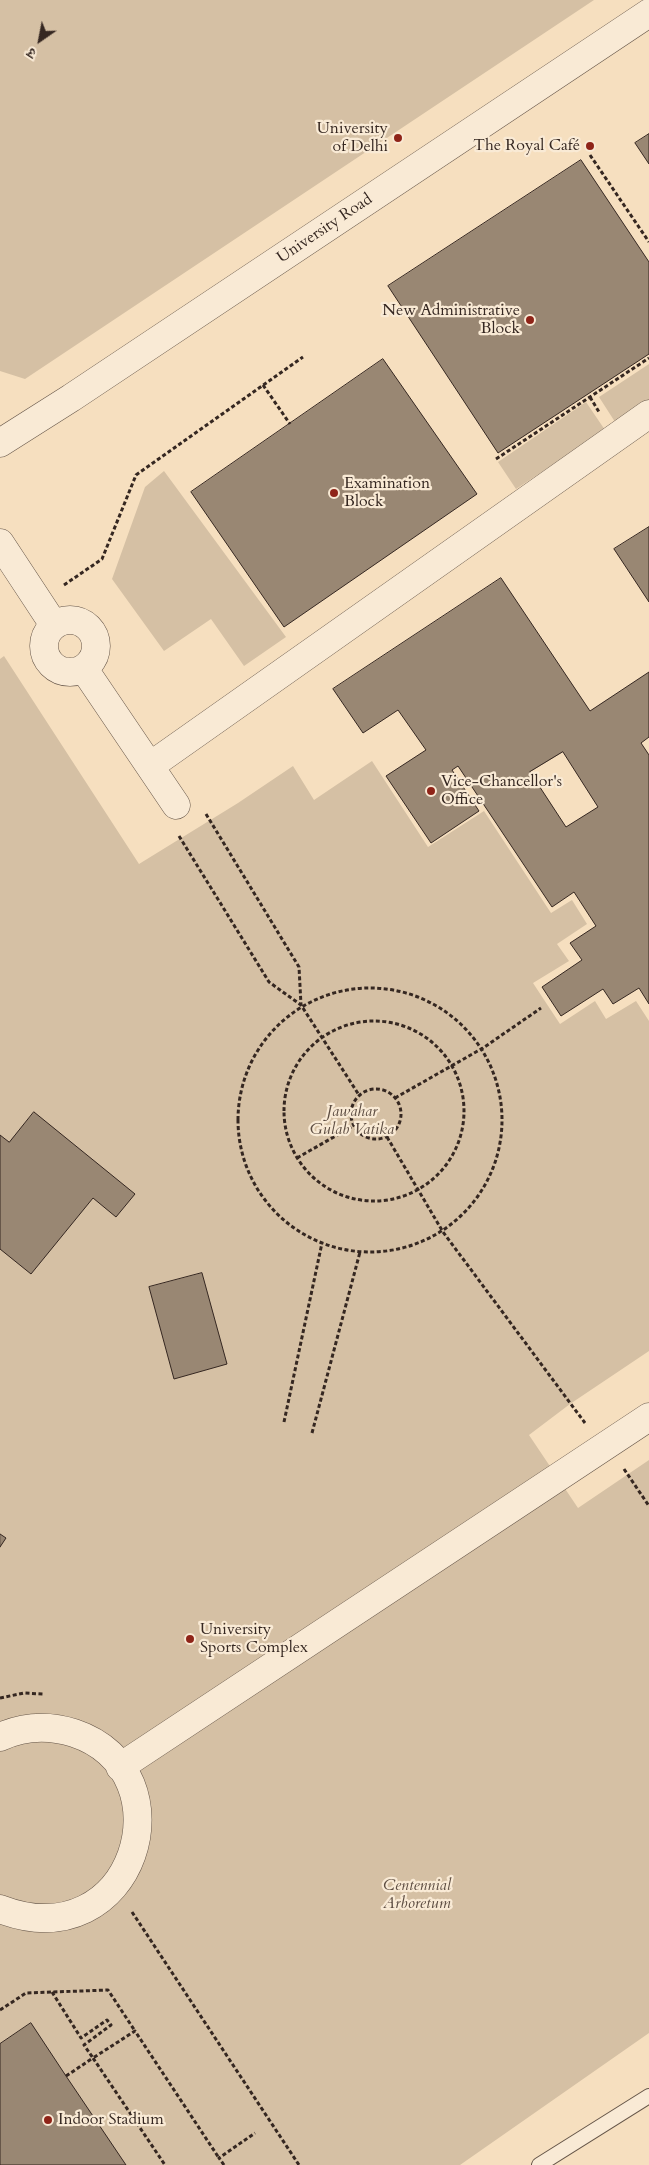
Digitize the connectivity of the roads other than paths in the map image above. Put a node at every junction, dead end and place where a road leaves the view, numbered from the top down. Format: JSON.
{"nodes":[{"id":1,"x":649,"y":13,"type":"edge"},
{"id":2,"x":649,"y":414,"type":"edge"},
{"id":3,"x":0,"y":443,"type":"edge"},
{"id":4,"x":0,"y":543,"type":"edge"},
{"id":5,"x":54,"y":625,"type":"junction"},
{"id":6,"x":84,"y":669,"type":"junction"},
{"id":7,"x":150,"y":766,"type":"junction"},
{"id":8,"x":176,"y":805,"type":"road end"},
{"id":9,"x":649,"y":1417,"type":"edge"},
{"id":10,"x":0,"y":1737,"type":"edge"},
{"id":11,"x":120,"y":1767,"type":"junction"},
{"id":12,"x":0,"y":1909,"type":"edge"},
{"id":13,"x":649,"y":2096,"type":"edge"},
{"id":14,"x":539,"y":2165,"type":"edge"}],
"edges":[{"from":1,"to":3,"type":"street","name":"University Road"},
{"from":2,"to":7,"type":"street"},
{"from":4,"to":5,"type":"street"},
{"from":5,"to":6,"type":"street"},
{"from":5,"to":6,"type":"street"},
{"from":6,"to":7,"type":"street"},
{"from":7,"to":8,"type":"street"},
{"from":9,"to":11,"type":"street"},
{"from":10,"to":11,"type":"street"},
{"from":11,"to":12,"type":"street"},
{"from":13,"to":14,"type":"lane"}]}
